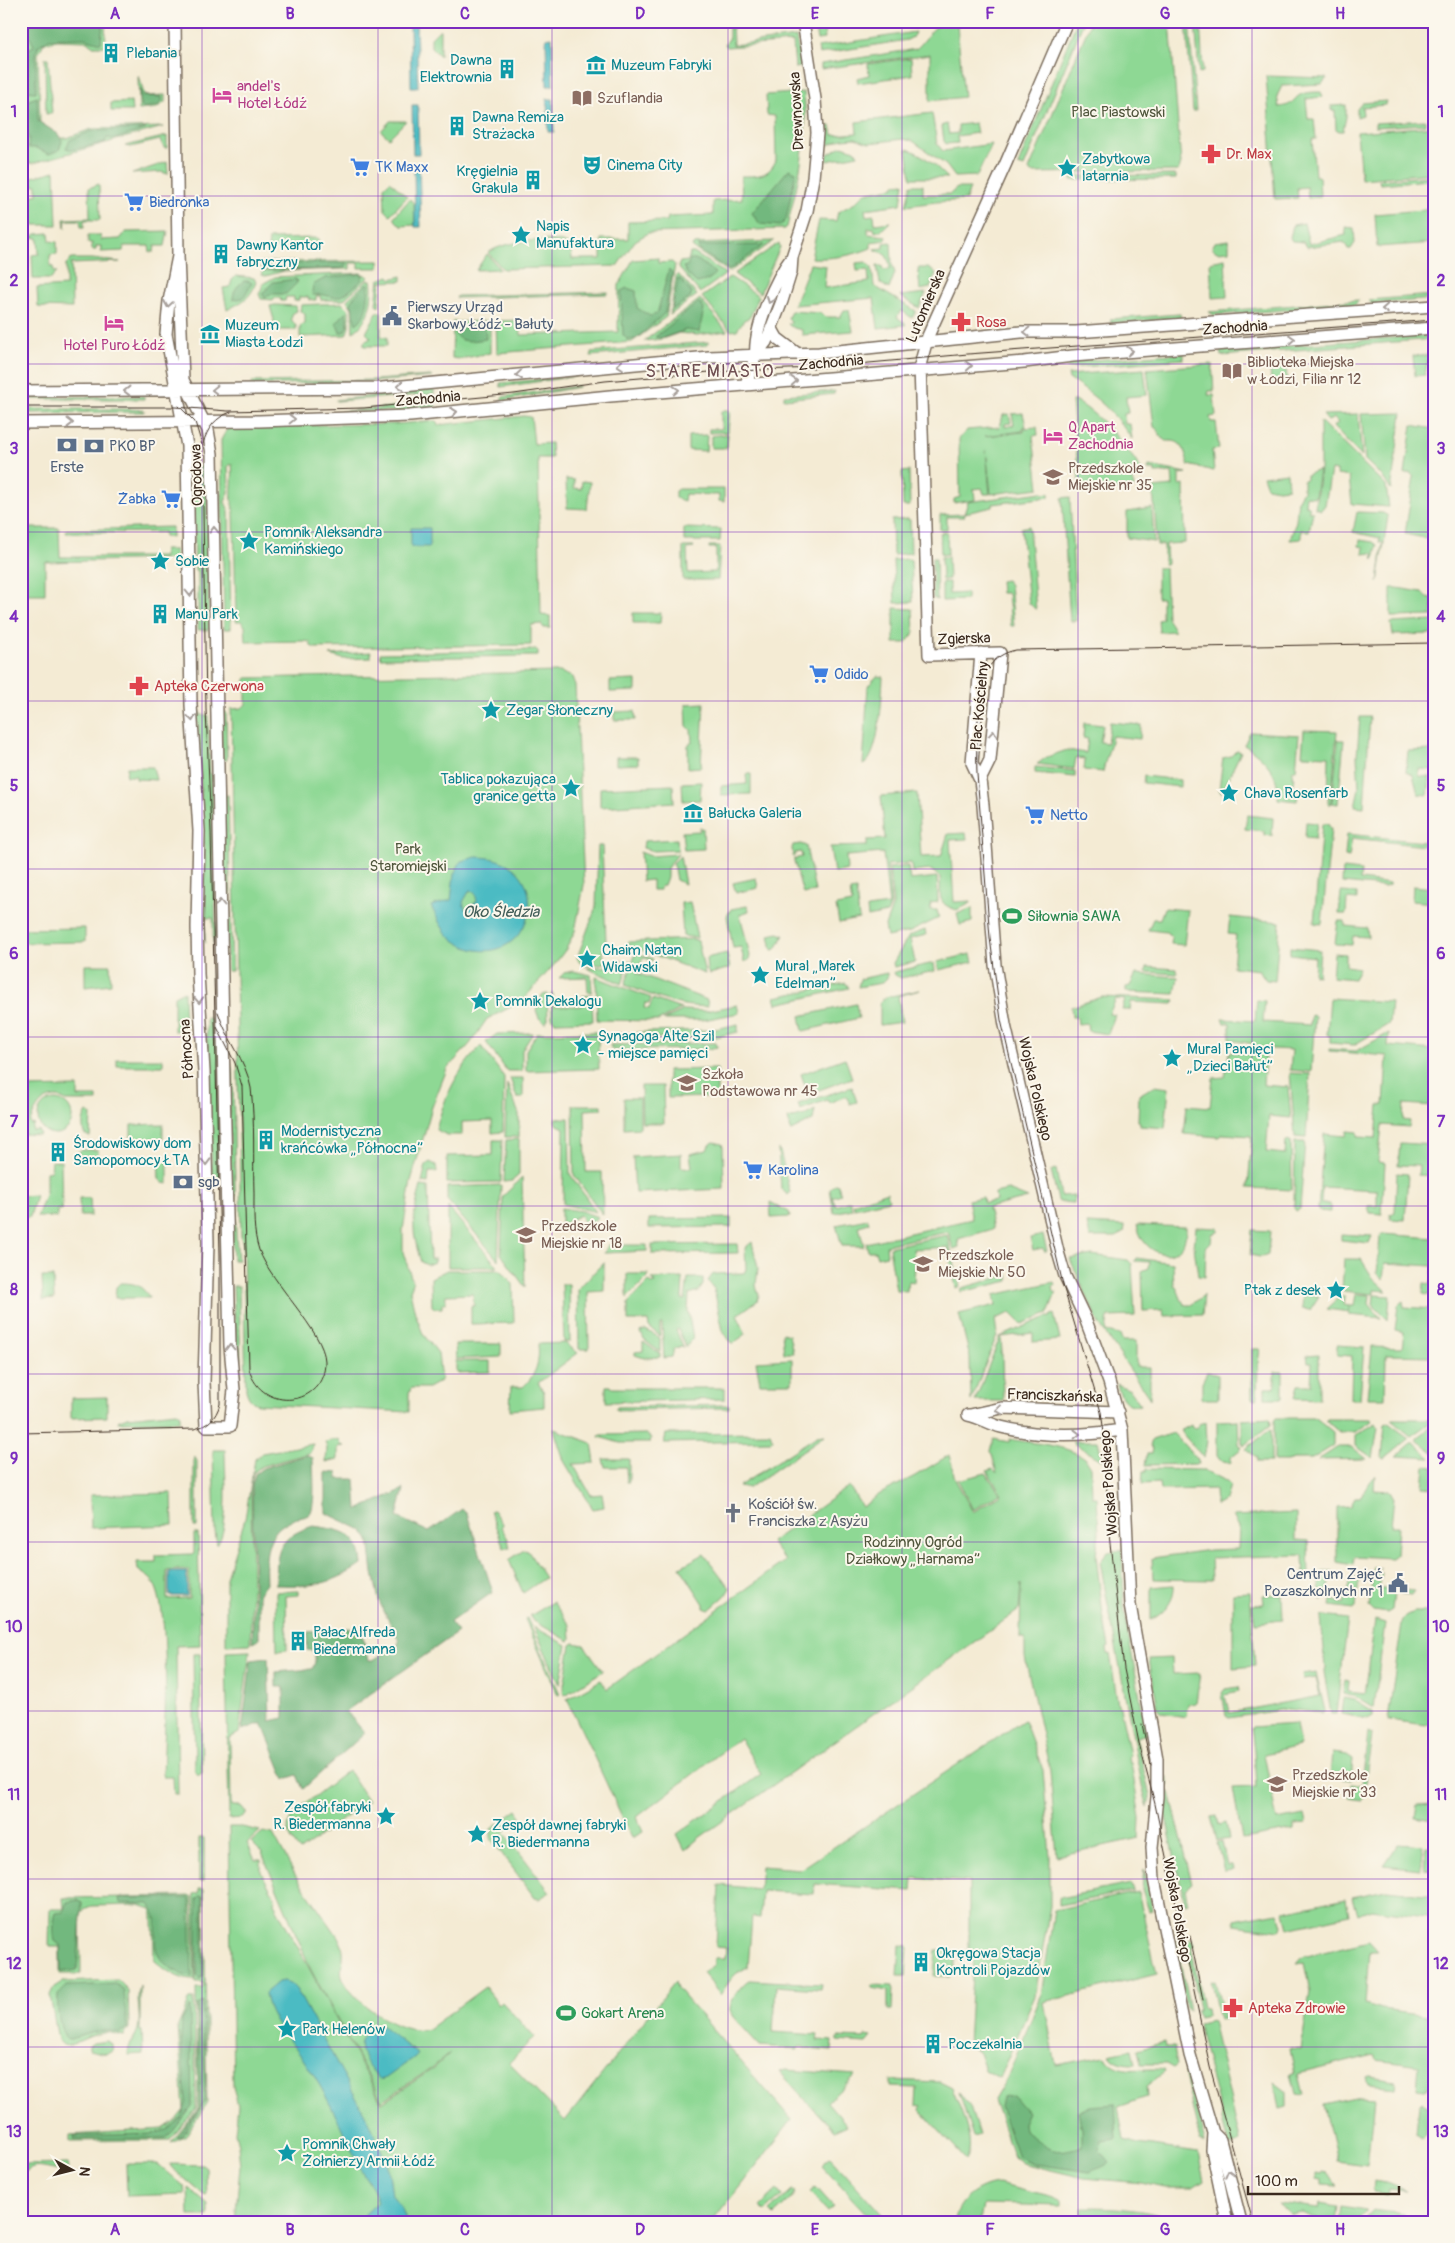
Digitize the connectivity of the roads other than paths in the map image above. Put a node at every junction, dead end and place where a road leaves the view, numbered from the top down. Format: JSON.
{"nodes":[{"id":1,"x":175,"y":21,"type":"edge"},
{"id":2,"x":803,"y":21,"type":"edge"},
{"id":3,"x":1067,"y":21,"type":"edge"},
{"id":4,"x":792,"y":257,"type":"junction"},
{"id":5,"x":1434,"y":306,"type":"edge"},
{"id":6,"x":1434,"y":328,"type":"edge"},
{"id":7,"x":772,"y":329,"type":"junction"},
{"id":8,"x":926,"y":341,"type":"junction"},
{"id":9,"x":798,"y":354,"type":"junction"},
{"id":10,"x":756,"y":355,"type":"junction"},
{"id":11,"x":920,"y":371,"type":"junction"},
{"id":12,"x":746,"y":384,"type":"junction"},
{"id":13,"x":182,"y":390,"type":"junction"},
{"id":14,"x":21,"y":391,"type":"edge"},
{"id":15,"x":183,"y":422,"type":"junction"},
{"id":16,"x":204,"y":422,"type":"junction"},
{"id":17,"x":21,"y":423,"type":"edge"},
{"id":18,"x":1000,"y":652,"type":"joint"},
{"id":19,"x":981,"y":653,"type":"junction"},
{"id":20,"x":929,"y":655,"type":"joint"},
{"id":21,"x":191,"y":670,"type":"joint"},
{"id":22,"x":980,"y":780,"type":"junction"},
{"id":23,"x":1118,"y":1412,"type":"junction"},
{"id":24,"x":206,"y":1426,"type":"joint"},
{"id":25,"x":1122,"y":1430,"type":"junction"},
{"id":26,"x":1213,"y":2133,"type":"junction"},
{"id":27,"x":1227,"y":2222,"type":"edge"},
{"id":28,"x":1241,"y":2222,"type":"edge"}],
"edges":[{"from":1,"to":13,"type":"main road","name":"Ogrodowa"},
{"from":2,"to":4,"type":"main road","name":"Drewnowska"},
{"from":3,"to":8,"type":"main road","name":"Lutomierska"},
{"from":4,"to":7,"type":"main road","name":"Drewnowska"},
{"from":4,"to":10,"type":"main road","name":"Drewnowska","one_way":true},
{"from":5,"to":8,"type":"main road","name":"Zachodnia","one_way":true},
{"from":11,"to":6,"type":"main road","name":"Zachodnia","one_way":true},
{"from":7,"to":9,"type":"main road"},
{"from":7,"to":10,"type":"main road","name":"Drewnowska"},
{"from":8,"to":9,"type":"main road","name":"Zachodnia"},
{"from":8,"to":11,"type":"main road","name":"Lutomierska"},
{"from":9,"to":10,"type":"main road","name":"Zachodnia"},
{"from":10,"to":12,"type":"main road"},
{"from":10,"to":13,"type":"main road","name":"Zachodnia","one_way":true},
{"from":12,"to":11,"type":"main road","name":"Zachodnia","one_way":true},
{"from":11,"to":20,"type":"main road","name":"Lutomierska"},
{"from":16,"to":12,"type":"main road","name":"Zachodnia","one_way":true},
{"from":13,"to":14,"type":"main road","name":"Zachodnia","one_way":true},
{"from":13,"to":15,"type":"main road","name":"Ogrodowa"},
{"from":13,"to":16,"type":"main road","name":"Ogrodowa"},
{"from":15,"to":16,"type":"main road","name":"Zachodnia"},
{"from":17,"to":15,"type":"main road","name":"Zachodnia","one_way":true},
{"from":15,"to":21,"type":"main road","name":"Ogrodowa","one_way":true},
{"from":24,"to":16,"type":"main road","name":"Ogrodowa","one_way":true},
{"from":18,"to":19,"type":"main road","name":"Zgierska"},
{"from":22,"to":18,"type":"main road","name":"Plac Kościelny","one_way":true},
{"from":19,"to":20,"type":"main road","name":"Zgierska"},
{"from":19,"to":22,"type":"main road","name":"Plac Kościelny"},
{"from":21,"to":24,"type":"main road","name":"Północna","one_way":true},
{"from":22,"to":23,"type":"main road","name":"Wojska Polskiego"},
{"from":23,"to":25,"type":"main road","name":"Wojska Polskiego"},
{"from":23,"to":25,"type":"main road","name":"Franciszkańska","one_way":true},
{"from":25,"to":26,"type":"main road","name":"Wojska Polskiego"},
{"from":26,"to":27,"type":"main road","name":"Wojska Polskiego"},
{"from":28,"to":26,"type":"main road","name":"Wojska Polskiego","one_way":true}]}
